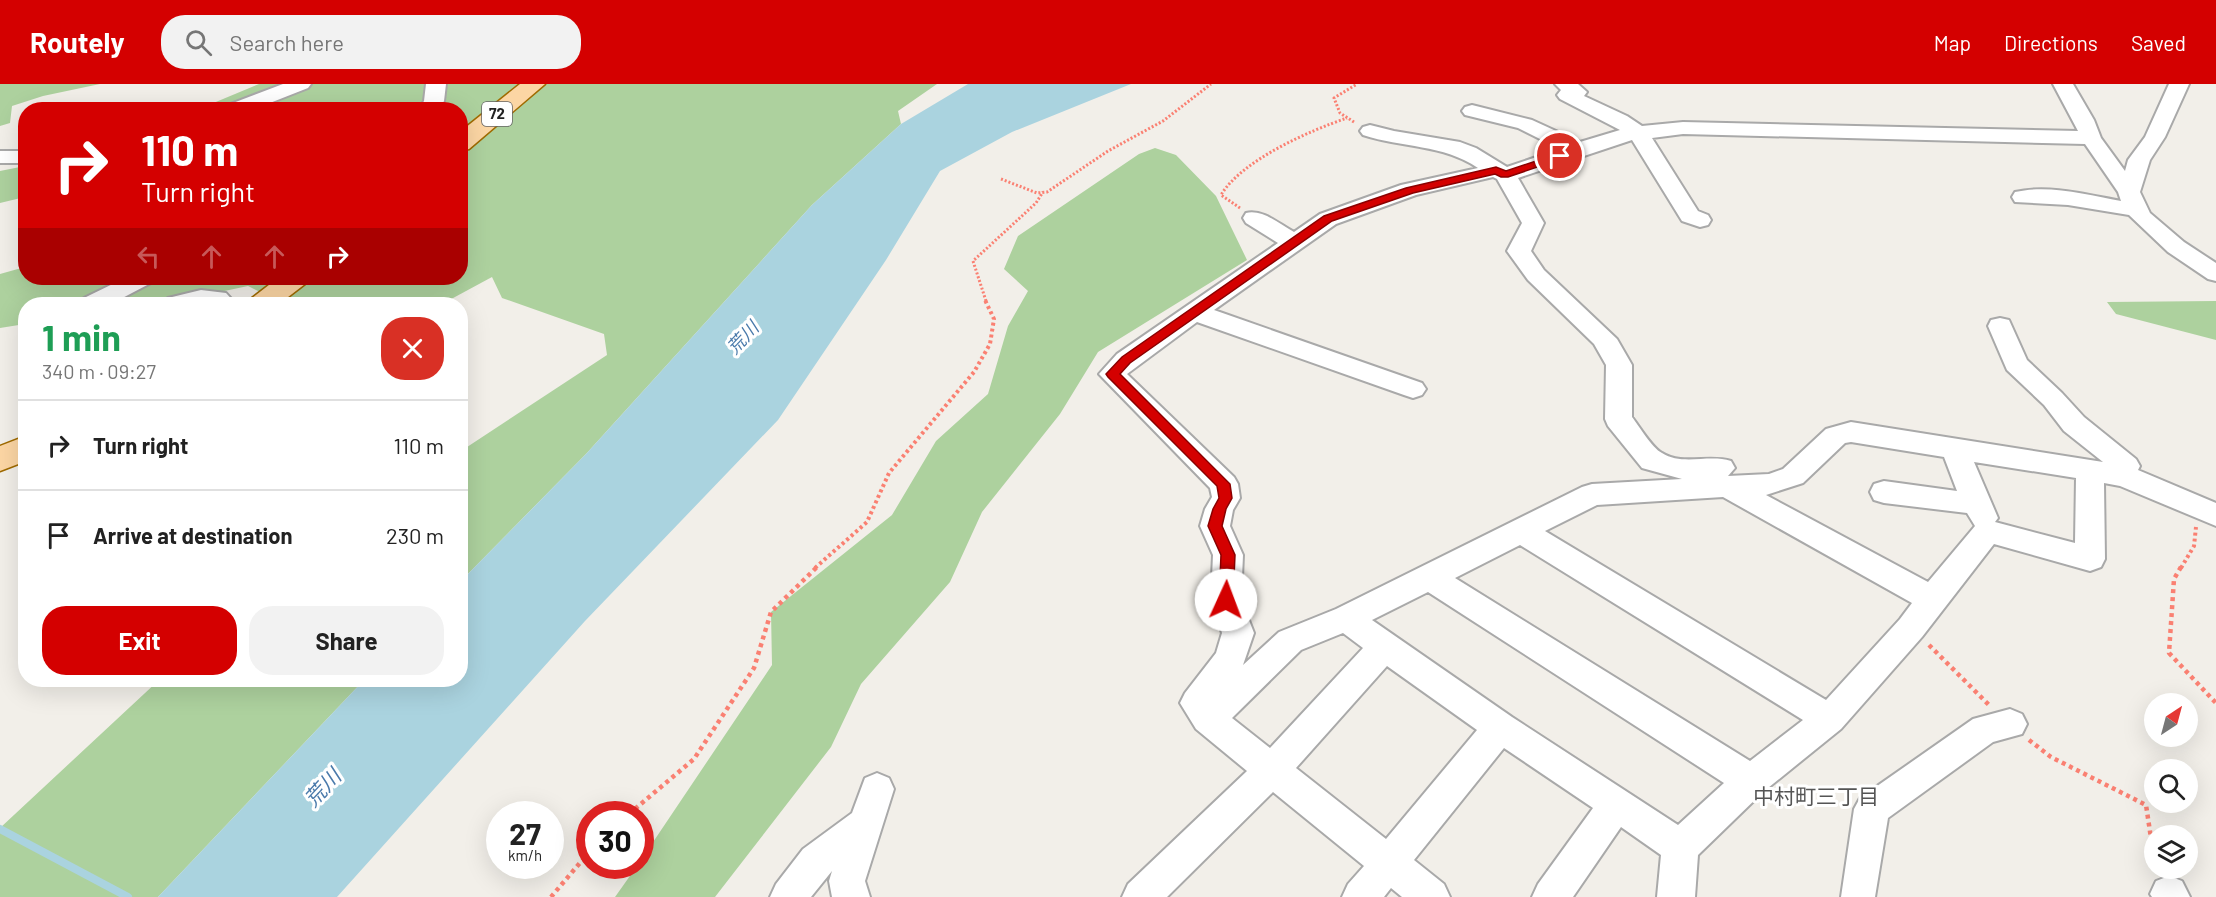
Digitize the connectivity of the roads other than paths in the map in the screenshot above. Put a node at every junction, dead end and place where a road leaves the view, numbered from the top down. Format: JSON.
{"nodes":[{"id":1,"x":302,"y":84,"type":"edge"},
{"id":2,"x":436,"y":84,"type":"edge"},
{"id":3,"x":534,"y":84,"type":"edge"},
{"id":4,"x":1565,"y":84,"type":"edge"},
{"id":5,"x":2063,"y":84,"type":"edge"},
{"id":6,"x":2179,"y":84,"type":"edge"},
{"id":7,"x":254,"y":102,"type":"edge"},
{"id":8,"x":433,"y":102,"type":"edge"},
{"id":9,"x":1472,"y":111,"type":"dead end"},
{"id":10,"x":1370,"y":131,"type":"road end"},
{"id":11,"x":1638,"y":133,"type":"junction"},
{"id":12,"x":468,"y":138,"type":"edge"},
{"id":13,"x":2091,"y":138,"type":"junction"},
{"id":14,"x":1579,"y":150,"type":"junction"},
{"id":15,"x":0,"y":157,"type":"edge"},
{"id":16,"x":18,"y":157,"type":"edge"},
{"id":17,"x":1500,"y":172,"type":"junction"},
{"id":18,"x":2023,"y":197,"type":"dead end"},
{"id":19,"x":2132,"y":201,"type":"junction"},
{"id":20,"x":1254,"y":218,"type":"road end"},
{"id":21,"x":1700,"y":220,"type":"dead end"},
{"id":22,"x":1293,"y":242,"type":"junction"},
{"id":23,"x":2216,"y":274,"type":"edge"},
{"id":24,"x":130,"y":285,"type":"edge"},
{"id":25,"x":286,"y":285,"type":"edge"},
{"id":26,"x":106,"y":297,"type":"edge"},
{"id":27,"x":271,"y":297,"type":"edge"},
{"id":28,"x":1196,"y":313,"type":"junction"},
{"id":29,"x":2000,"y":326,"type":"dead end"},
{"id":30,"x":1413,"y":389,"type":"dead end"},
{"id":31,"x":1954,"y":448,"type":"junction"},
{"id":32,"x":18,"y":451,"type":"edge"},
{"id":33,"x":0,"y":459,"type":"edge"},
{"id":34,"x":2126,"y":466,"type":"dead end"},
{"id":35,"x":2090,"y":471,"type":"junction"},
{"id":36,"x":1771,"y":484,"type":"junction"},
{"id":37,"x":1726,"y":486,"type":"junction"},
{"id":38,"x":1884,"y":492,"type":"dead end"},
{"id":39,"x":1977,"y":504,"type":"junction"},
{"id":40,"x":2207,"y":510,"type":"edge"},
{"id":41,"x":1521,"y":531,"type":"junction"},
{"id":42,"x":1988,"y":531,"type":"junction"},
{"id":43,"x":1429,"y":577,"type":"junction"},
{"id":44,"x":1932,"y":599,"type":"junction"},
{"id":45,"x":1347,"y":618,"type":"junction"},
{"id":46,"x":1384,"y":646,"type":"junction"},
{"id":47,"x":1208,"y":719,"type":"junction"},
{"id":48,"x":1829,"y":719,"type":"junction"},
{"id":49,"x":2010,"y":724,"type":"road end"},
{"id":50,"x":1500,"y":727,"type":"junction"},
{"id":51,"x":1272,"y":770,"type":"junction"},
{"id":52,"x":1751,"y":781,"type":"junction"},
{"id":53,"x":877,"y":789,"type":"dead end"},
{"id":54,"x":1615,"y":806,"type":"junction"},
{"id":55,"x":863,"y":825,"type":"junction"},
{"id":56,"x":1680,"y":847,"type":"junction"},
{"id":57,"x":1388,"y":864,"type":"junction"},
{"id":58,"x":1857,"y":896,"type":"edge"},
{"id":59,"x":789,"y":897,"type":"edge"},
{"id":60,"x":851,"y":897,"type":"edge"},
{"id":61,"x":1141,"y":897,"type":"edge"},
{"id":62,"x":1361,"y":897,"type":"edge"},
{"id":63,"x":1431,"y":897,"type":"edge"},
{"id":64,"x":1551,"y":897,"type":"edge"},
{"id":65,"x":1677,"y":897,"type":"edge"}],
"edges":[{"from":1,"to":7,"type":"street"},
{"from":2,"to":8,"type":"street"},
{"from":3,"to":12,"type":"main road","number":"72"},
{"from":4,"to":11,"type":"street"},
{"from":5,"to":13,"type":"street"},
{"from":6,"to":19,"type":"street"},
{"from":9,"to":14,"type":"street"},
{"from":10,"to":17,"type":"street"},
{"from":11,"to":13,"type":"street"},
{"from":11,"to":14,"type":"street"},
{"from":11,"to":21,"type":"street"},
{"from":13,"to":19,"type":"street"},
{"from":14,"to":17,"type":"street"},
{"from":15,"to":16,"type":"street"},
{"from":17,"to":22,"type":"street"},
{"from":17,"to":36,"type":"street"},
{"from":18,"to":19,"type":"street"},
{"from":19,"to":23,"type":"street"},
{"from":20,"to":22,"type":"street"},
{"from":22,"to":28,"type":"street"},
{"from":24,"to":26,"type":"street"},
{"from":25,"to":27,"type":"main road"},
{"from":28,"to":30,"type":"street"},
{"from":28,"to":47,"type":"street"},
{"from":29,"to":34,"type":"street"},
{"from":31,"to":35,"type":"street"},
{"from":31,"to":36,"type":"street"},
{"from":31,"to":39,"type":"street"},
{"from":32,"to":33,"type":"main road"},
{"from":35,"to":40,"type":"street"},
{"from":35,"to":42,"type":"street"},
{"from":36,"to":37,"type":"street"},
{"from":37,"to":41,"type":"street"},
{"from":37,"to":44,"type":"street"},
{"from":38,"to":39,"type":"street"},
{"from":39,"to":42,"type":"street"},
{"from":41,"to":43,"type":"street"},
{"from":41,"to":48,"type":"street"},
{"from":42,"to":44,"type":"street"},
{"from":43,"to":45,"type":"street"},
{"from":43,"to":52,"type":"street"},
{"from":44,"to":48,"type":"street"},
{"from":45,"to":46,"type":"street"},
{"from":45,"to":47,"type":"street"},
{"from":46,"to":50,"type":"street"},
{"from":46,"to":51,"type":"street"},
{"from":47,"to":51,"type":"street"},
{"from":48,"to":52,"type":"street"},
{"from":49,"to":58,"type":"street"},
{"from":50,"to":54,"type":"street"},
{"from":50,"to":57,"type":"street"},
{"from":51,"to":57,"type":"street"},
{"from":51,"to":61,"type":"street"},
{"from":52,"to":56,"type":"street"},
{"from":53,"to":55,"type":"street"},
{"from":54,"to":56,"type":"street"},
{"from":54,"to":64,"type":"street"},
{"from":55,"to":59,"type":"street"},
{"from":55,"to":60,"type":"street"},
{"from":56,"to":65,"type":"street"},
{"from":57,"to":62,"type":"street"},
{"from":57,"to":63,"type":"street"}]}
